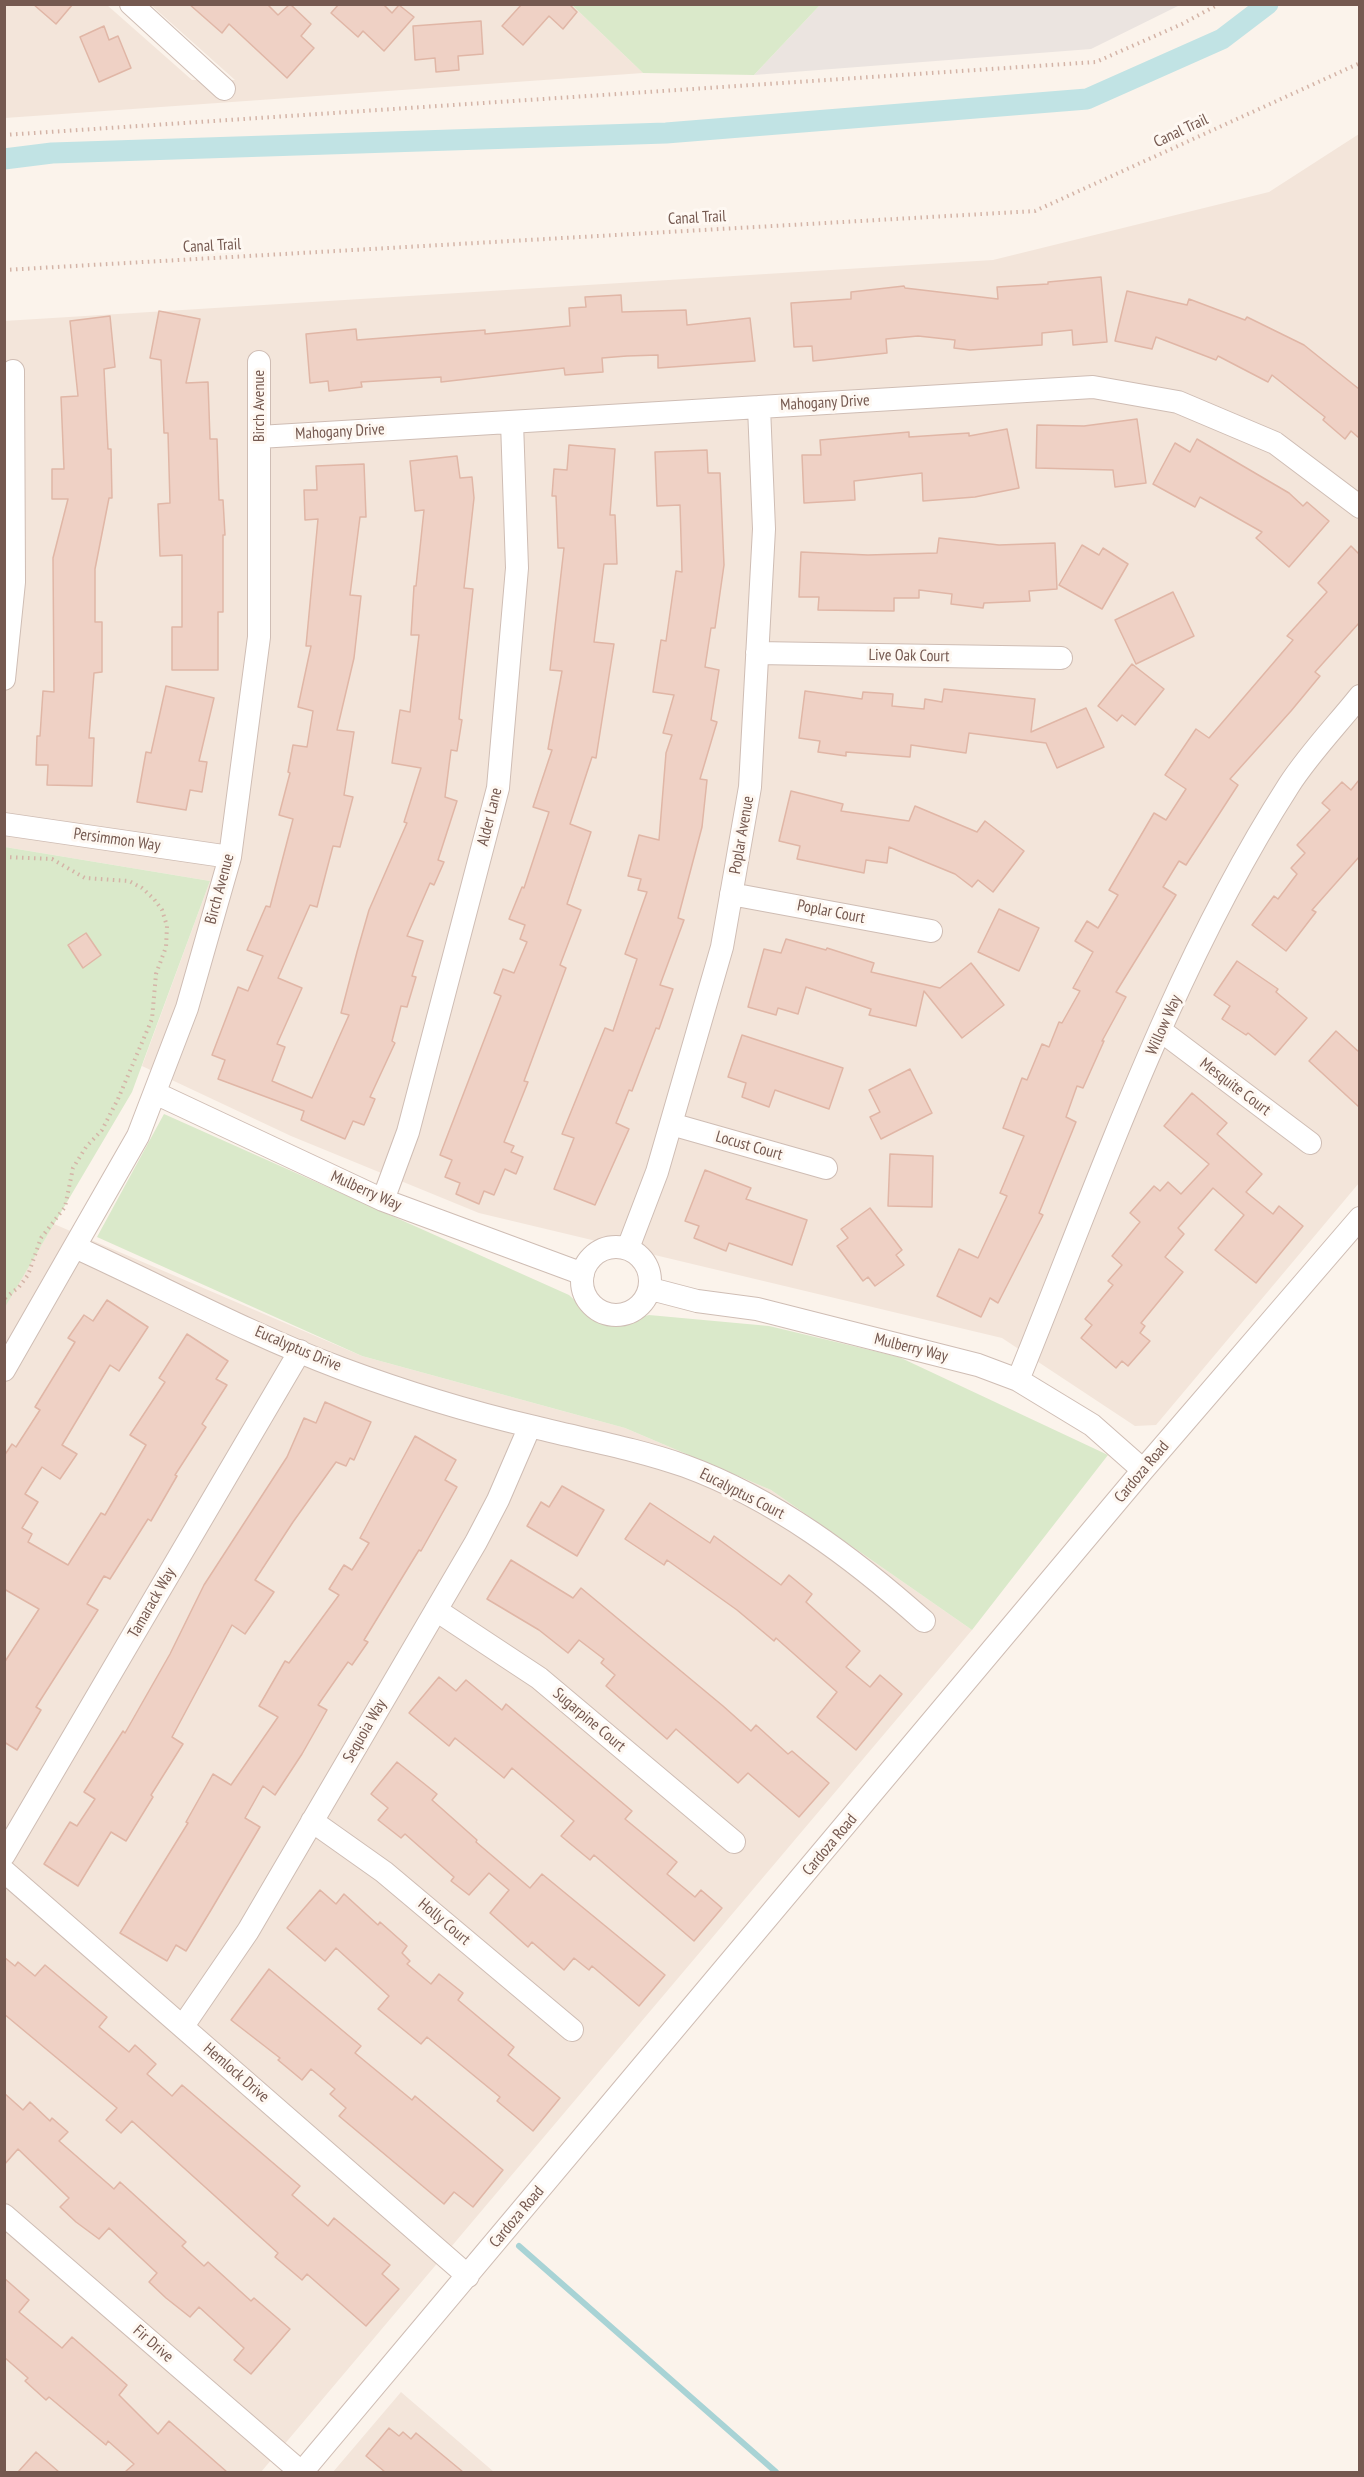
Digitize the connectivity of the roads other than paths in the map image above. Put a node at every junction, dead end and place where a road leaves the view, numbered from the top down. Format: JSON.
{"nodes":[{"id":1,"x":131,"y":4,"type":"edge"},
{"id":2,"x":224,"y":89,"type":"dead end"},
{"id":3,"x":259,"y":362,"type":"dead end"},
{"id":4,"x":13,"y":371,"type":"dead end"},
{"id":5,"x":759,"y":407,"type":"junction"},
{"id":6,"x":512,"y":422,"type":"junction"},
{"id":7,"x":259,"y":437,"type":"junction"},
{"id":8,"x":1359,"y":507,"type":"edge"},
{"id":9,"x":758,"y":653,"type":"junction"},
{"id":10,"x":1061,"y":658,"type":"dead end"},
{"id":11,"x":4,"y":679,"type":"edge"},
{"id":12,"x":1359,"y":696,"type":"edge"},
{"id":13,"x":4,"y":824,"type":"edge"},
{"id":14,"x":230,"y":857,"type":"junction"},
{"id":15,"x":731,"y":894,"type":"junction"},
{"id":16,"x":931,"y":931,"type":"dead end"},
{"id":17,"x":1160,"y":1030,"type":"junction"},
{"id":18,"x":154,"y":1093,"type":"junction"},
{"id":19,"x":671,"y":1124,"type":"junction"},
{"id":20,"x":1310,"y":1143,"type":"dead end"},
{"id":21,"x":826,"y":1168,"type":"dead end"},
{"id":22,"x":383,"y":1200,"type":"junction"},
{"id":23,"x":1359,"y":1218,"type":"edge"},
{"id":24,"x":75,"y":1247,"type":"junction"},
{"id":25,"x":628,"y":1248,"type":"junction"},
{"id":26,"x":582,"y":1274,"type":"junction"},
{"id":27,"x":651,"y":1288,"type":"junction"},
{"id":28,"x":300,"y":1351,"type":"junction"},
{"id":29,"x":4,"y":1370,"type":"edge"},
{"id":30,"x":1018,"y":1380,"type":"junction"},
{"id":31,"x":530,"y":1426,"type":"junction"},
{"id":32,"x":1143,"y":1470,"type":"junction"},
{"id":33,"x":436,"y":1610,"type":"junction"},
{"id":34,"x":924,"y":1621,"type":"dead end"},
{"id":35,"x":312,"y":1821,"type":"junction"},
{"id":36,"x":734,"y":1842,"type":"dead end"},
{"id":37,"x":4,"y":1855,"type":"edge"},
{"id":38,"x":4,"y":1870,"type":"edge"},
{"id":39,"x":183,"y":2026,"type":"junction"},
{"id":40,"x":572,"y":2030,"type":"dead end"},
{"id":41,"x":4,"y":2215,"type":"edge"},
{"id":42,"x":468,"y":2276,"type":"junction"},
{"id":43,"x":301,"y":2472,"type":"edge"}],
"edges":[{"from":1,"to":2,"type":"street"},
{"from":3,"to":7,"type":"street","name":"Birch Avenue"},
{"from":4,"to":11,"type":"street"},
{"from":5,"to":6,"type":"street","name":"Mahogany Drive"},
{"from":5,"to":8,"type":"street","name":"Mahogany Drive"},
{"from":5,"to":9,"type":"street","name":"Poplar Avenue"},
{"from":6,"to":7,"type":"street","name":"Mahogany Drive"},
{"from":6,"to":22,"type":"street","name":"Alder Lane"},
{"from":7,"to":14,"type":"street","name":"Birch Avenue"},
{"from":9,"to":10,"type":"street","name":"Live Oak Court"},
{"from":9,"to":15,"type":"street","name":"Poplar Avenue"},
{"from":12,"to":17,"type":"street","name":"Willow Way"},
{"from":13,"to":14,"type":"street","name":"Persimmon Way"},
{"from":14,"to":18,"type":"street","name":"Birch Avenue"},
{"from":15,"to":16,"type":"street","name":"Poplar Court"},
{"from":15,"to":19,"type":"street","name":"Poplar Avenue"},
{"from":17,"to":20,"type":"street","name":"Mesquite Court"},
{"from":17,"to":30,"type":"street","name":"Willow Way"},
{"from":18,"to":22,"type":"street","name":"Mulberry Way"},
{"from":18,"to":24,"type":"street","name":"Birch Avenue"},
{"from":19,"to":21,"type":"street","name":"Locust Court"},
{"from":19,"to":25,"type":"street","name":"Poplar Avenue"},
{"from":22,"to":26,"type":"street","name":"Mulberry Way"},
{"from":23,"to":32,"type":"street","name":"Cardoza Road"},
{"from":24,"to":28,"type":"street","name":"Eucalyptus Drive"},
{"from":24,"to":29,"type":"street","name":"Birch Avenue"},
{"from":25,"to":26,"type":"street"},
{"from":25,"to":27,"type":"street"},
{"from":26,"to":27,"type":"street"},
{"from":27,"to":30,"type":"street","name":"Mulberry Way"},
{"from":28,"to":31,"type":"street","name":"Eucalyptus Drive"},
{"from":28,"to":37,"type":"street","name":"Tamarack Way"},
{"from":30,"to":32,"type":"street","name":"Mulberry Way"},
{"from":31,"to":33,"type":"street","name":"Sequoia Way"},
{"from":31,"to":34,"type":"street","name":"Eucalyptus Court"},
{"from":32,"to":42,"type":"street","name":"Cardoza Road"},
{"from":33,"to":35,"type":"street","name":"Sequoia Way"},
{"from":33,"to":36,"type":"street","name":"Sugarpine Court"},
{"from":35,"to":39,"type":"street","name":"Sequoia Way"},
{"from":35,"to":40,"type":"street","name":"Holly Court"},
{"from":38,"to":39,"type":"street","name":"Hemlock Drive"},
{"from":39,"to":42,"type":"street","name":"Hemlock Drive"},
{"from":41,"to":43,"type":"street","name":"Fir Drive"},
{"from":42,"to":43,"type":"street","name":"Cardoza Road"}]}
